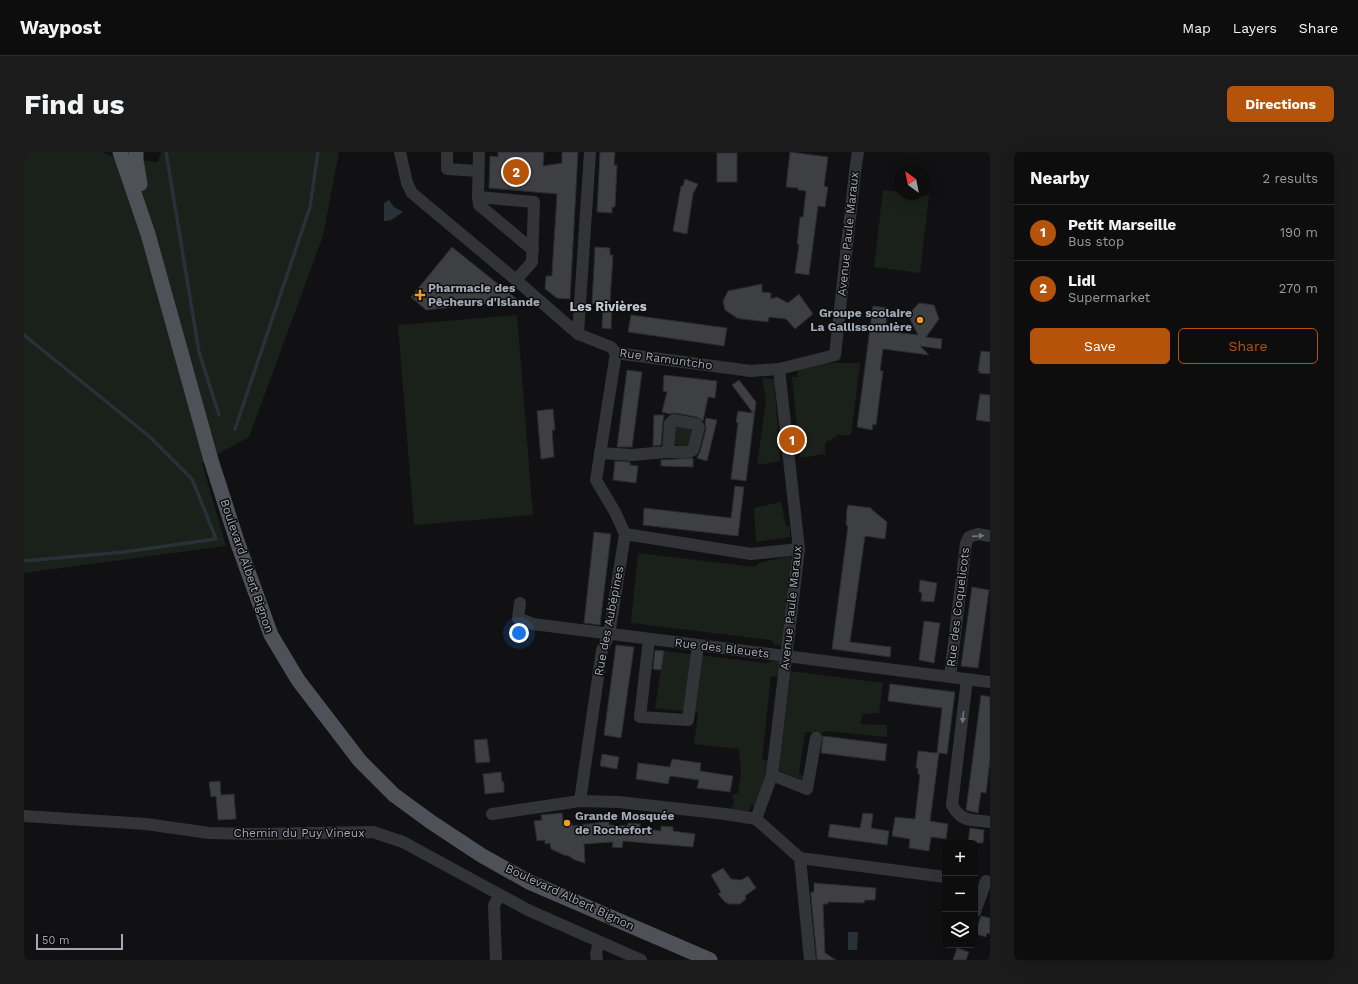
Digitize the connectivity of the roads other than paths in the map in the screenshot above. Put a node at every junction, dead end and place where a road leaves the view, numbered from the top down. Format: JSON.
{"nodes":[{"id":1,"x":120,"y":152,"type":"edge"},
{"id":2,"x":136,"y":152,"type":"edge"},
{"id":3,"x":400,"y":152,"type":"edge"},
{"id":4,"x":447,"y":152,"type":"edge"},
{"id":5,"x":479,"y":152,"type":"edge"},
{"id":6,"x":590,"y":152,"type":"edge"},
{"id":7,"x":858,"y":152,"type":"edge"},
{"id":8,"x":478,"y":171,"type":"junction"},
{"id":9,"x":478,"y":196,"type":"junction"},
{"id":10,"x":148,"y":234,"type":"junction"},
{"id":11,"x":532,"y":250,"type":"junction"},
{"id":12,"x":516,"y":280,"type":"junction"},
{"id":13,"x":578,"y":334,"type":"junction"},
{"id":14,"x":616,"y":353,"type":"junction"},
{"id":15,"x":779,"y":368,"type":"junction"},
{"id":16,"x":668,"y":452,"type":"dead end"},
{"id":17,"x":600,"y":453,"type":"junction"},
{"id":18,"x":625,"y":534,"type":"junction"},
{"id":19,"x":990,"y":536,"type":"edge"},
{"id":20,"x":799,"y":549,"type":"junction"},
{"id":21,"x":520,"y":603,"type":"dead end"},
{"id":22,"x":609,"y":635,"type":"junction"},
{"id":23,"x":649,"y":639,"type":"junction"},
{"id":24,"x":698,"y":645,"type":"junction"},
{"id":25,"x":786,"y":655,"type":"junction"},
{"id":26,"x":950,"y":676,"type":"junction"},
{"id":27,"x":967,"y":679,"type":"junction"},
{"id":28,"x":990,"y":682,"type":"edge"},
{"id":29,"x":816,"y":738,"type":"dead end"},
{"id":30,"x":772,"y":774,"type":"junction"},
{"id":31,"x":580,"y":801,"type":"junction"},
{"id":32,"x":492,"y":814,"type":"dead end"},
{"id":33,"x":24,"y":816,"type":"edge"},
{"id":34,"x":756,"y":819,"type":"junction"},
{"id":35,"x":990,"y":822,"type":"edge"},
{"id":36,"x":800,"y":858,"type":"junction"},
{"id":37,"x":942,"y":877,"type":"edge"},
{"id":38,"x":984,"y":881,"type":"edge"},
{"id":39,"x":500,"y":895,"type":"junction"},
{"id":40,"x":978,"y":902,"type":"edge"},
{"id":41,"x":599,"y":942,"type":"junction"},
{"id":42,"x":496,"y":960,"type":"edge"},
{"id":43,"x":597,"y":960,"type":"edge"},
{"id":44,"x":641,"y":960,"type":"edge"},
{"id":45,"x":710,"y":960,"type":"edge"},
{"id":46,"x":810,"y":960,"type":"edge"}],
"edges":[{"from":1,"to":10,"type":"main road","name":"Boulevard Albert Bignon"},
{"from":2,"to":10,"type":"main road","name":"Boulevard Albert Bignon"},
{"from":3,"to":12,"type":"street","name":"Rue Ramuntcho"},
{"from":4,"to":8,"type":"street"},
{"from":5,"to":8,"type":"street"},
{"from":6,"to":13,"type":"street"},
{"from":7,"to":15,"type":"street","name":"Avenue Paule Maraux"},
{"from":8,"to":9,"type":"street"},
{"from":9,"to":11,"type":"street"},
{"from":9,"to":11,"type":"street"},
{"from":10,"to":45,"type":"main road","name":"Boulevard Albert Bignon"},
{"from":11,"to":12,"type":"street"},
{"from":12,"to":13,"type":"street","name":"Rue Ramuntcho"},
{"from":13,"to":14,"type":"street","name":"Rue Ramuntcho"},
{"from":14,"to":15,"type":"street","name":"Rue Ramuntcho"},
{"from":14,"to":17,"type":"street"},
{"from":15,"to":20,"type":"street","name":"Avenue Paule Maraux"},
{"from":16,"to":17,"type":"street"},
{"from":17,"to":18,"type":"street"},
{"from":18,"to":20,"type":"street"},
{"from":18,"to":22,"type":"street","name":"Rue des Aubépines"},
{"from":26,"to":19,"type":"street","name":"Rue des Coquelicots","one_way":true},
{"from":20,"to":25,"type":"street","name":"Avenue Paule Maraux"},
{"from":21,"to":22,"type":"street","name":"Rue des Bleuets"},
{"from":22,"to":23,"type":"street","name":"Rue des Bleuets"},
{"from":22,"to":31,"type":"street","name":"Rue des Aubépines"},
{"from":23,"to":24,"type":"street","name":"Rue des Bleuets"},
{"from":23,"to":24,"type":"street"},
{"from":24,"to":25,"type":"street","name":"Rue des Bleuets"},
{"from":25,"to":26,"type":"street","name":"Rue des Bleuets"},
{"from":25,"to":30,"type":"street","name":"Avenue Paule Maraux"},
{"from":26,"to":27,"type":"street","name":"Rue des Bleuets"},
{"from":27,"to":28,"type":"street","name":"Rue des Bleuets"},
{"from":27,"to":35,"type":"street","one_way":true},
{"from":29,"to":30,"type":"street"},
{"from":30,"to":34,"type":"street","name":"Avenue Paule Maraux"},
{"from":31,"to":32,"type":"street"},
{"from":31,"to":34,"type":"street"},
{"from":33,"to":39,"type":"street","name":"Chemin du Puy Vineux"},
{"from":34,"to":36,"type":"street"},
{"from":36,"to":37,"type":"street"},
{"from":36,"to":46,"type":"street"},
{"from":38,"to":40,"type":"street"},
{"from":39,"to":41,"type":"street","name":"Chemin du Puy Vineux"},
{"from":39,"to":42,"type":"street"},
{"from":41,"to":43,"type":"street"},
{"from":41,"to":44,"type":"street","name":"Chemin du Puy Vineux"}]}
